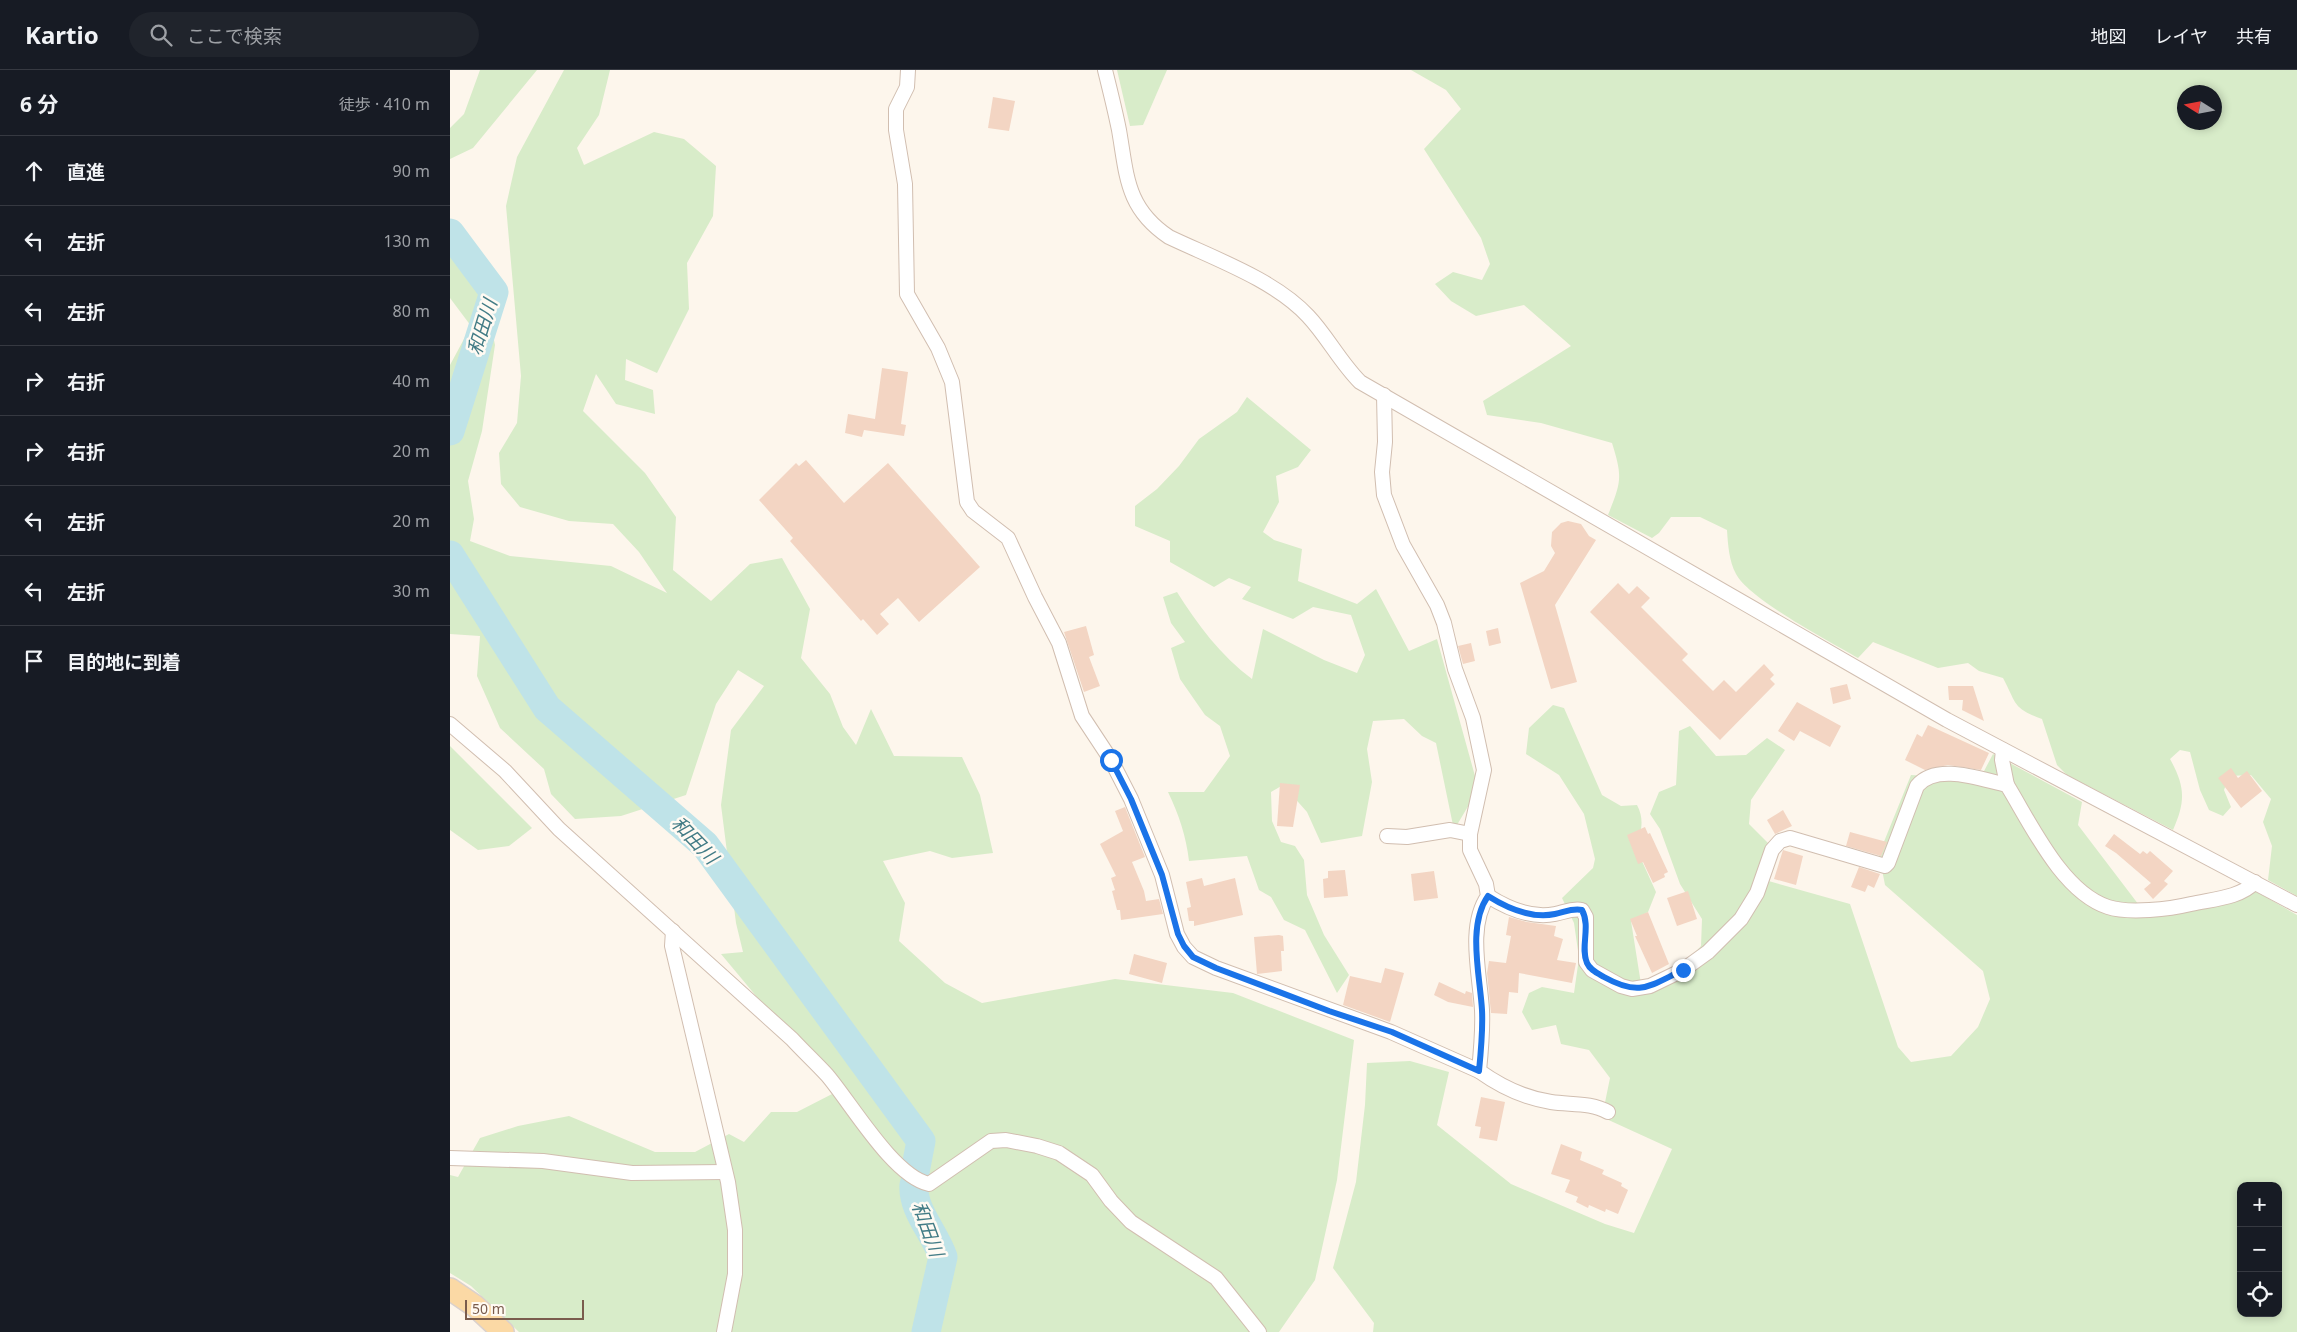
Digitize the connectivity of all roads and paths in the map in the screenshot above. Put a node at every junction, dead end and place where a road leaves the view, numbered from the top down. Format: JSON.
{"nodes":[{"id":1,"x":908,"y":70,"type":"edge"},
{"id":2,"x":1105,"y":70,"type":"edge"},
{"id":3,"x":1384,"y":396,"type":"junction"},
{"id":4,"x":450,"y":724,"type":"edge"},
{"id":5,"x":2003,"y":750,"type":"junction"},
{"id":6,"x":2007,"y":785,"type":"junction"},
{"id":7,"x":1470,"y":834,"type":"junction"},
{"id":8,"x":1387,"y":836,"type":"dead end"},
{"id":9,"x":2255,"y":882,"type":"junction"},
{"id":10,"x":1488,"y":896,"type":"junction"},
{"id":11,"x":2297,"y":905,"type":"edge"},
{"id":12,"x":673,"y":931,"type":"junction"},
{"id":13,"x":1479,"y":1071,"type":"junction"},
{"id":14,"x":1608,"y":1112,"type":"dead end"},
{"id":15,"x":450,"y":1158,"type":"edge"},
{"id":16,"x":725,"y":1172,"type":"junction"},
{"id":17,"x":450,"y":1289,"type":"edge"},
{"id":18,"x":503,"y":1332,"type":"edge"},
{"id":19,"x":724,"y":1332,"type":"edge"},
{"id":20,"x":1259,"y":1332,"type":"edge"}],
"edges":[{"from":1,"to":13,"type":"street"},
{"from":2,"to":3,"type":"street"},
{"from":3,"to":5,"type":"street"},
{"from":3,"to":7,"type":"street"},
{"from":4,"to":12,"type":"street"},
{"from":5,"to":6,"type":"street"},
{"from":5,"to":9,"type":"street"},
{"from":6,"to":9,"type":"street"},
{"from":6,"to":10,"type":"street"},
{"from":7,"to":8,"type":"street"},
{"from":7,"to":10,"type":"street"},
{"from":9,"to":11,"type":"street"},
{"from":10,"to":13,"type":"street"},
{"from":12,"to":16,"type":"street"},
{"from":12,"to":20,"type":"street"},
{"from":13,"to":14,"type":"street"},
{"from":15,"to":16,"type":"street"},
{"from":16,"to":19,"type":"street"},
{"from":17,"to":18,"type":"main road"}]}
